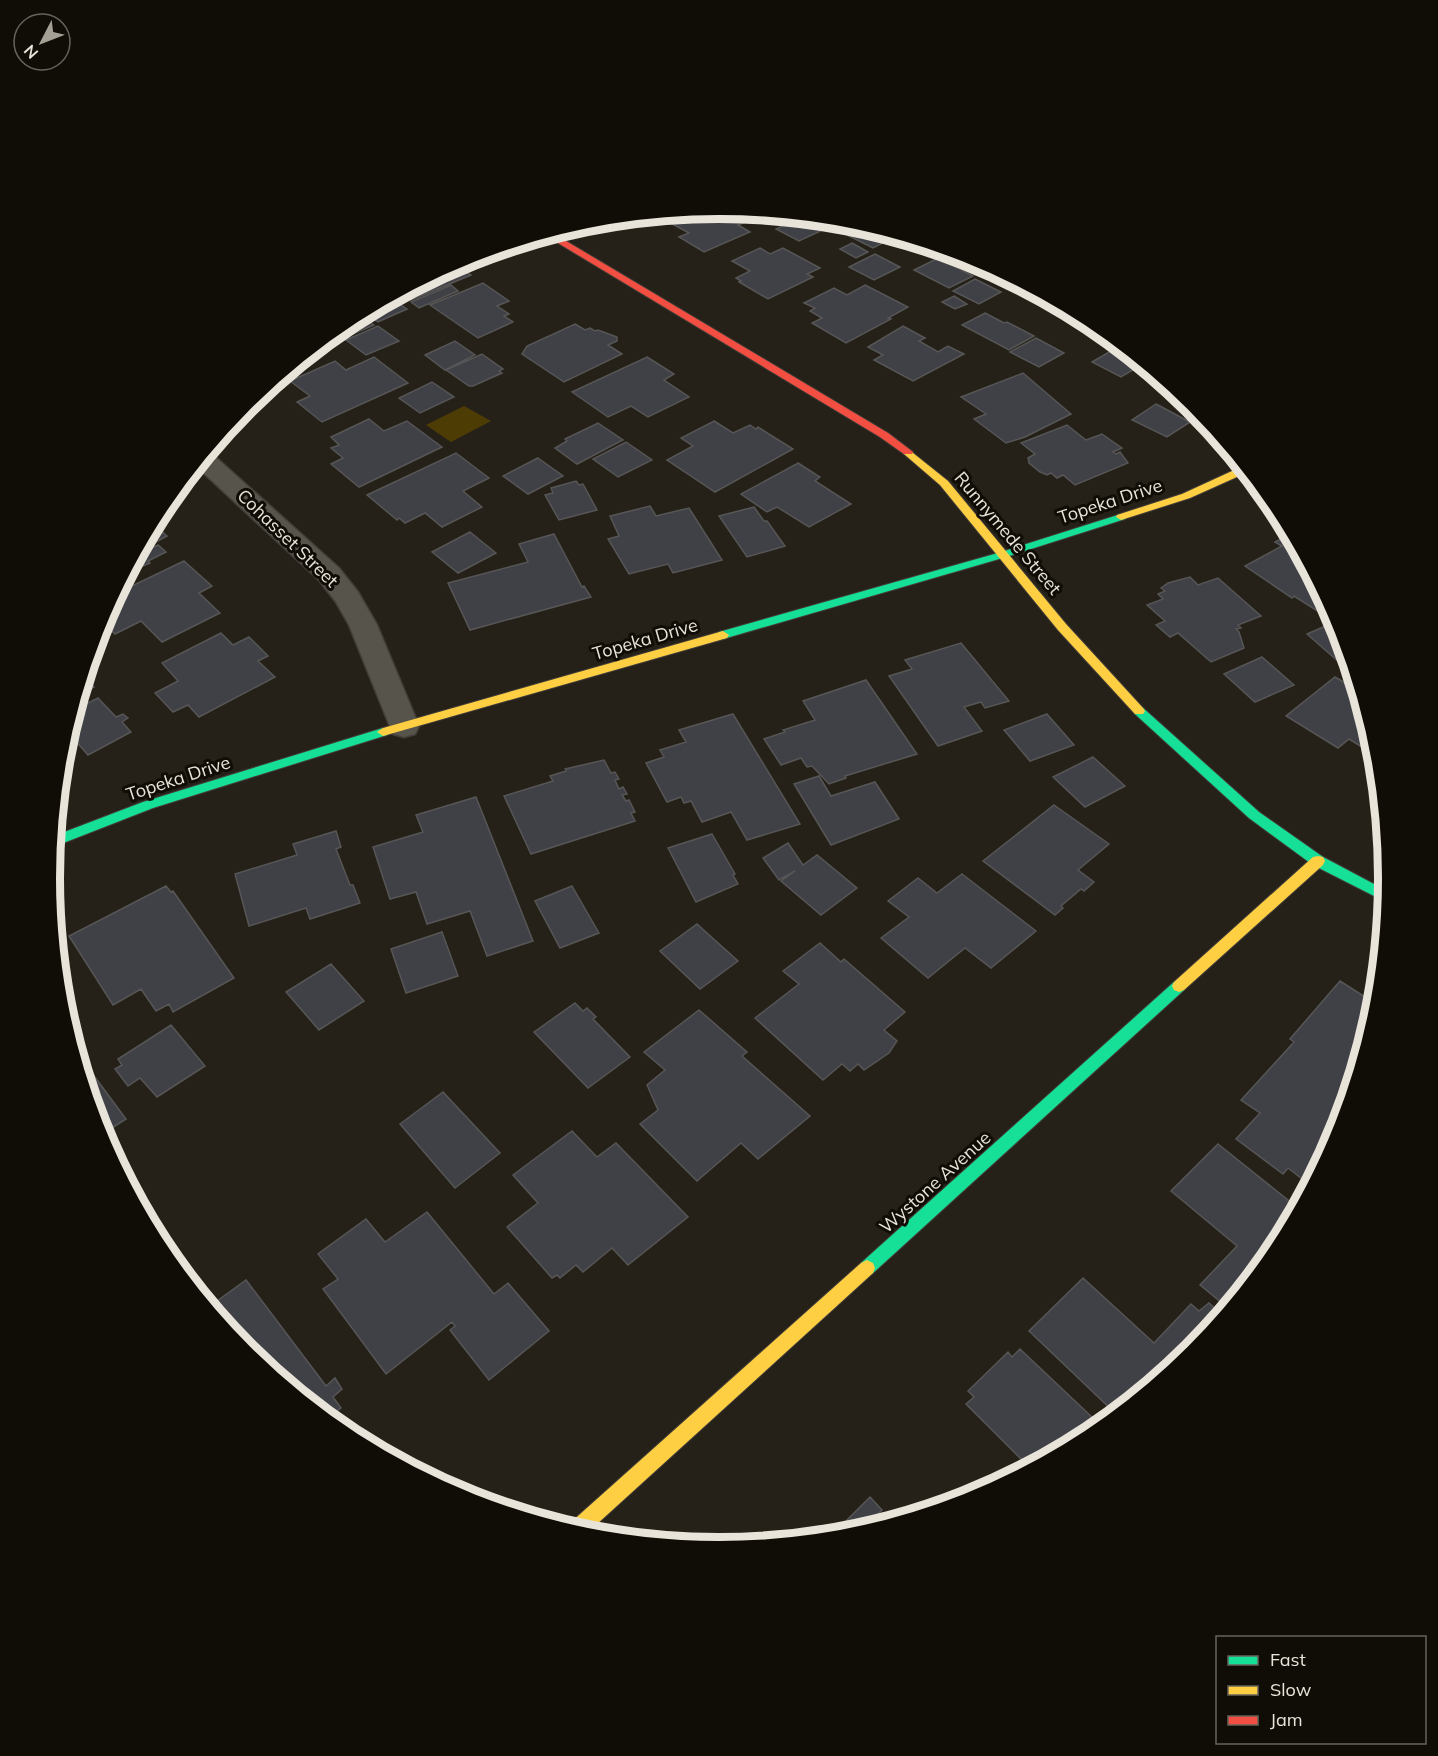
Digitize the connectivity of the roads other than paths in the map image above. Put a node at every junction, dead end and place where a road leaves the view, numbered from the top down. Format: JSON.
{"nodes":[{"id":1,"x":561,"y":242,"type":"dead end"},
{"id":2,"x":208,"y":463,"type":"edge"},
{"id":3,"x":1238,"y":472,"type":"edge"},
{"id":4,"x":1002,"y":555,"type":"junction"},
{"id":5,"x":404,"y":726,"type":"junction"},
{"id":6,"x":61,"y":839,"type":"edge"},
{"id":7,"x":1317,"y":861,"type":"junction"},
{"id":8,"x":1378,"y":892,"type":"edge"},
{"id":9,"x":585,"y":1523,"type":"edge"}],
"edges":[{"from":1,"to":4,"type":"street","name":"Runnymede Street"},
{"from":2,"to":5,"type":"street","name":"Cohasset Street"},
{"from":3,"to":4,"type":"street","name":"Topeka Drive"},
{"from":4,"to":5,"type":"street","name":"Topeka Drive"},
{"from":4,"to":7,"type":"street","name":"Runnymede Street"},
{"from":5,"to":6,"type":"street","name":"Topeka Drive"},
{"from":7,"to":8,"type":"street","name":"Runnymede Street"},
{"from":7,"to":9,"type":"street","name":"Wystone Avenue"}]}
